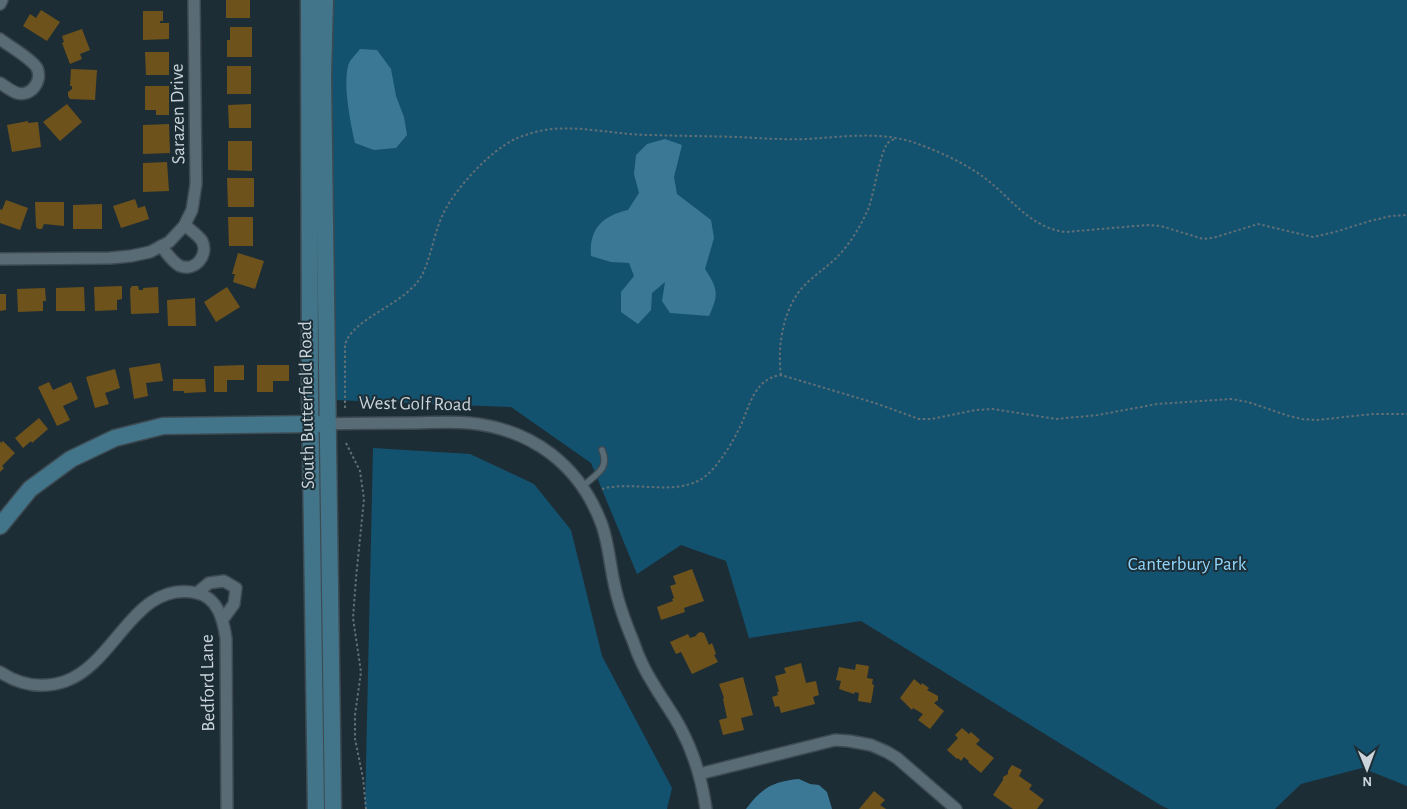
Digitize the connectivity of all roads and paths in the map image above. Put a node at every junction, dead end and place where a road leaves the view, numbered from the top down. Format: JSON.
{"nodes":[{"id":1,"x":2,"y":0,"type":"edge"},
{"id":2,"x":194,"y":0,"type":"edge"},
{"id":3,"x":308,"y":0,"type":"edge"},
{"id":4,"x":325,"y":0,"type":"edge"},
{"id":5,"x":0,"y":4,"type":"edge"},
{"id":6,"x":0,"y":40,"type":"edge"},
{"id":7,"x":0,"y":83,"type":"edge"},
{"id":8,"x":897,"y":137,"type":"junction"},
{"id":9,"x":1407,"y":215,"type":"edge"},
{"id":10,"x":185,"y":226,"type":"junction"},
{"id":11,"x":161,"y":246,"type":"junction"},
{"id":12,"x":0,"y":259,"type":"edge"},
{"id":13,"x":782,"y":375,"type":"junction"},
{"id":14,"x":345,"y":408,"type":"dead end"},
{"id":15,"x":1407,"y":414,"type":"edge"},
{"id":16,"x":319,"y":424,"type":"junction"},
{"id":17,"x":346,"y":443,"type":"dead end"},
{"id":18,"x":602,"y":450,"type":"dead end"},
{"id":19,"x":584,"y":486,"type":"junction"},
{"id":20,"x":602,"y":489,"type":"dead end"},
{"id":21,"x":0,"y":526,"type":"edge"},
{"id":22,"x":197,"y":593,"type":"junction"},
{"id":23,"x":223,"y":619,"type":"junction"},
{"id":24,"x":0,"y":672,"type":"edge"},
{"id":25,"x":700,"y":774,"type":"junction"},
{"id":26,"x":227,"y":809,"type":"edge"},
{"id":27,"x":316,"y":809,"type":"edge"},
{"id":28,"x":333,"y":809,"type":"edge"},
{"id":29,"x":366,"y":809,"type":"edge"},
{"id":30,"x":706,"y":809,"type":"edge"},
{"id":31,"x":956,"y":809,"type":"edge"}],
"edges":[{"from":1,"to":5,"type":"street"},
{"from":2,"to":10,"type":"street","name":"Sarazen Drive"},
{"from":3,"to":16,"type":"main road","name":"South Butterfield Road"},
{"from":4,"to":16,"type":"main road","name":"South Butterfield Road"},
{"from":6,"to":7,"type":"street"},
{"from":8,"to":9,"type":"path"},
{"from":8,"to":13,"type":"path"},
{"from":8,"to":14,"type":"path"},
{"from":10,"to":11,"type":"street","name":"Sarazen Drive"},
{"from":10,"to":11,"type":"street"},
{"from":11,"to":12,"type":"street","name":"Sarazen Drive"},
{"from":13,"to":15,"type":"path"},
{"from":13,"to":20,"type":"path"},
{"from":16,"to":19,"type":"street","name":"West Golf Road"},
{"from":16,"to":21,"type":"main road","name":"West Golf Road"},
{"from":16,"to":27,"type":"main road","name":"South Butterfield Road"},
{"from":16,"to":28,"type":"main road","name":"South Butterfield Road"},
{"from":17,"to":29,"type":"path"},
{"from":18,"to":19,"type":"lane"},
{"from":19,"to":25,"type":"street","name":"West Golf Road"},
{"from":22,"to":23,"type":"street","name":"Bedford Lane"},
{"from":22,"to":23,"type":"street"},
{"from":22,"to":24,"type":"street"},
{"from":23,"to":26,"type":"street","name":"Bedford Lane"},
{"from":25,"to":30,"type":"street","name":"West Golf Road"},
{"from":25,"to":31,"type":"street"}]}
